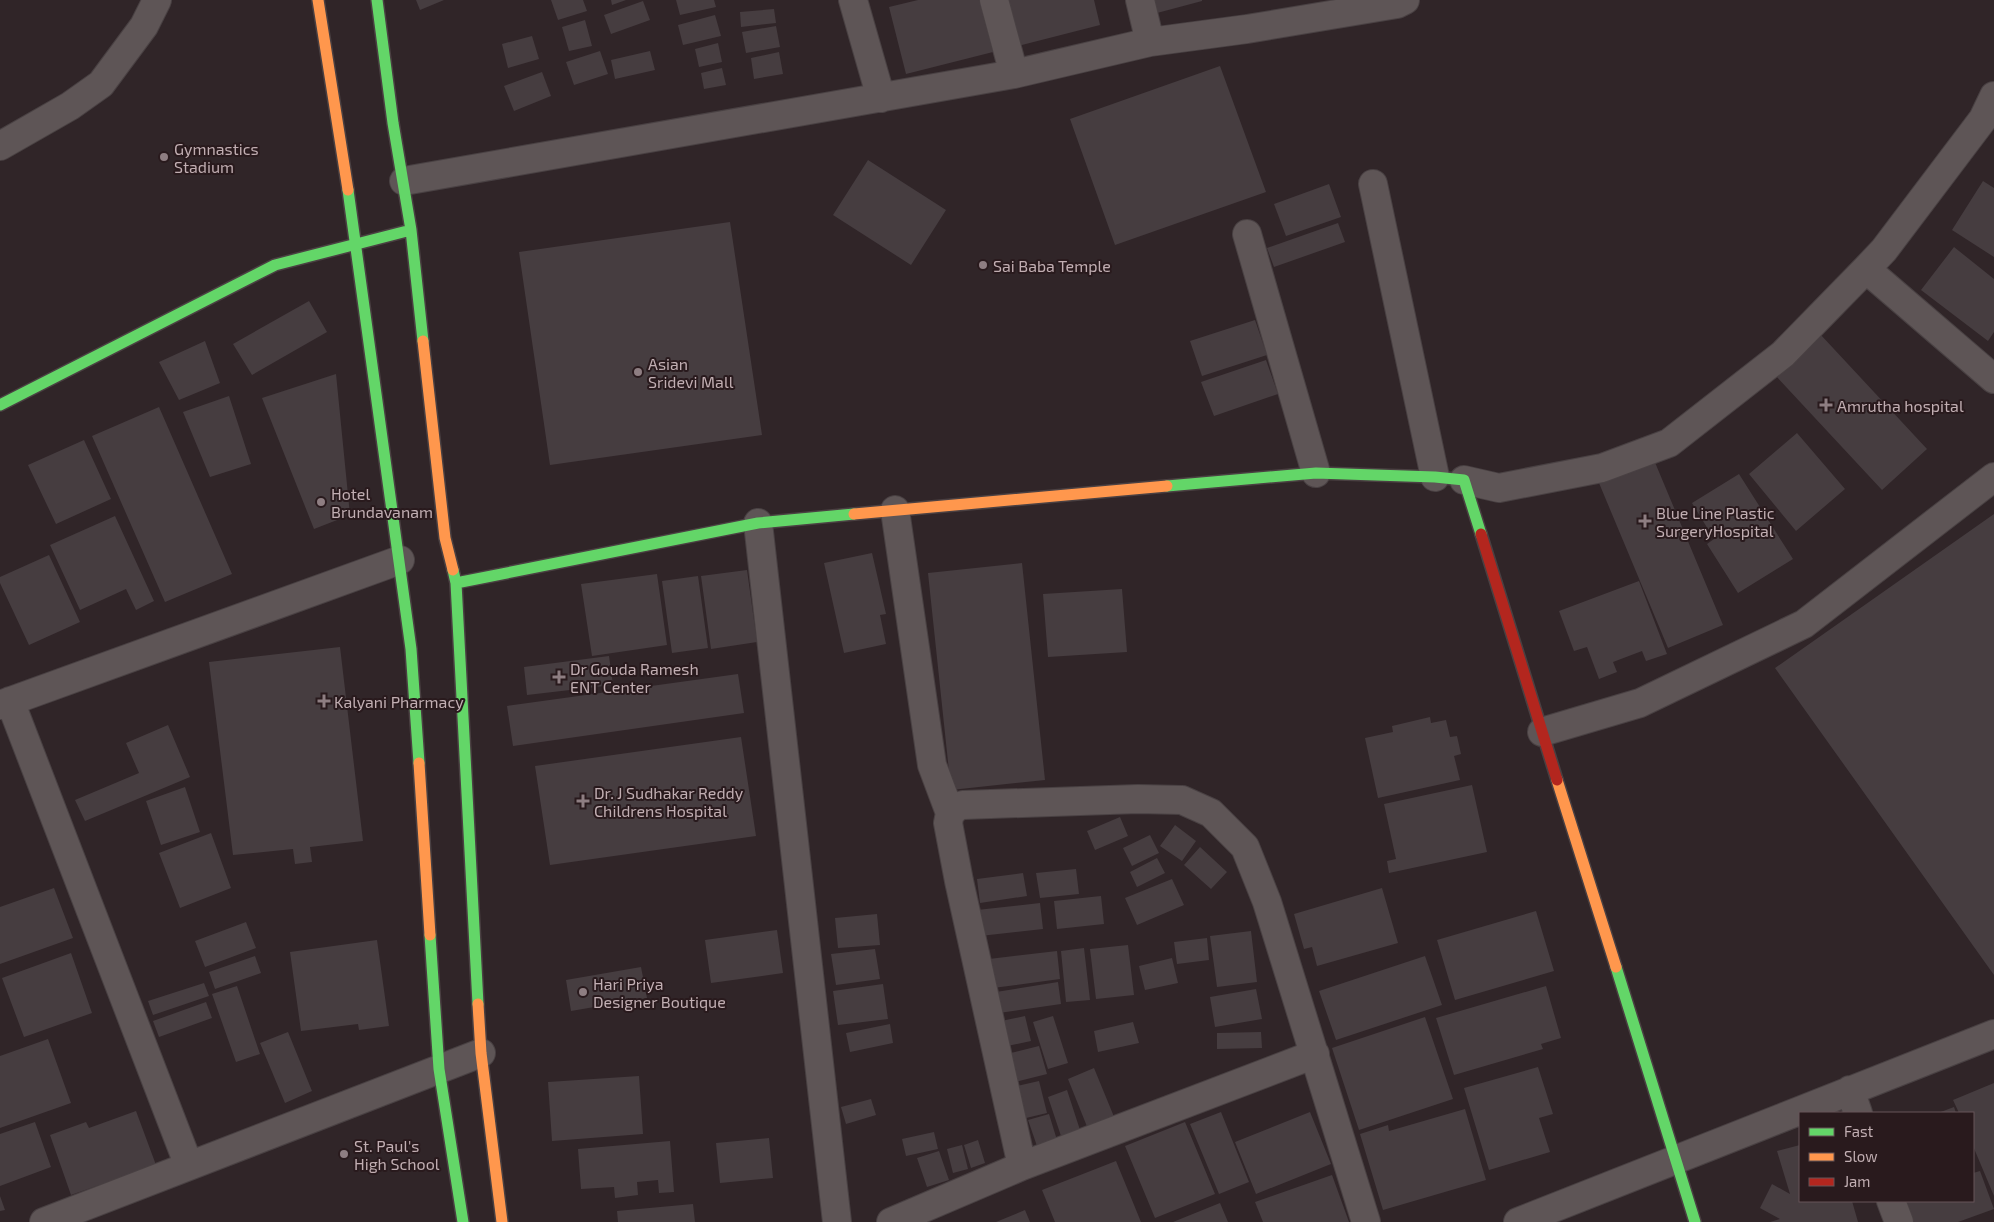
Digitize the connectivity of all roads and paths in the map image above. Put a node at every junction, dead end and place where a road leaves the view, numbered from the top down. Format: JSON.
{"nodes":[{"id":1,"x":157,"y":0,"type":"edge"},
{"id":2,"x":318,"y":0,"type":"edge"},
{"id":3,"x":377,"y":0,"type":"edge"},
{"id":4,"x":853,"y":0,"type":"edge"},
{"id":5,"x":994,"y":0,"type":"edge"},
{"id":6,"x":1140,"y":0,"type":"edge"},
{"id":7,"x":1405,"y":0,"type":"edge"},
{"id":8,"x":1150,"y":42,"type":"junction"},
{"id":9,"x":1014,"y":74,"type":"junction"},
{"id":10,"x":1994,"y":96,"type":"edge"},
{"id":11,"x":881,"y":98,"type":"junction"},
{"id":12,"x":0,"y":146,"type":"edge"},
{"id":13,"x":404,"y":181,"type":"junction"},
{"id":14,"x":1373,"y":184,"type":"dead end"},
{"id":15,"x":412,"y":230,"type":"junction"},
{"id":16,"x":1247,"y":234,"type":"dead end"},
{"id":17,"x":354,"y":244,"type":"junction"},
{"id":18,"x":1866,"y":269,"type":"junction"},
{"id":19,"x":1994,"y":379,"type":"edge"},
{"id":20,"x":0,"y":405,"type":"edge"},
{"id":21,"x":1316,"y":473,"type":"junction"},
{"id":22,"x":1435,"y":477,"type":"junction"},
{"id":23,"x":1994,"y":477,"type":"edge"},
{"id":24,"x":1464,"y":480,"type":"junction"},
{"id":25,"x":895,"y":510,"type":"junction"},
{"id":26,"x":758,"y":523,"type":"junction"},
{"id":27,"x":400,"y":560,"type":"junction"},
{"id":28,"x":456,"y":583,"type":"junction"},
{"id":29,"x":5,"y":703,"type":"edge"},
{"id":30,"x":1542,"y":732,"type":"junction"},
{"id":31,"x":950,"y":813,"type":"junction"},
{"id":32,"x":1994,"y":1034,"type":"edge"},
{"id":33,"x":481,"y":1053,"type":"junction"},
{"id":34,"x":1315,"y":1054,"type":"junction"},
{"id":35,"x":439,"y":1069,"type":"junction"},
{"id":36,"x":1854,"y":1102,"type":"edge"},
{"id":37,"x":1823,"y":1112,"type":"edge"},
{"id":38,"x":1799,"y":1120,"type":"edge"},
{"id":39,"x":1675,"y":1159,"type":"junction"},
{"id":40,"x":189,"y":1166,"type":"junction"},
{"id":41,"x":1022,"y":1166,"type":"junction"},
{"id":42,"x":1891,"y":1202,"type":"edge"},
{"id":43,"x":44,"y":1222,"type":"edge"},
{"id":44,"x":463,"y":1222,"type":"edge"},
{"id":45,"x":502,"y":1222,"type":"edge"},
{"id":46,"x":837,"y":1222,"type":"edge"},
{"id":47,"x":891,"y":1222,"type":"edge"},
{"id":48,"x":1366,"y":1222,"type":"edge"},
{"id":49,"x":1518,"y":1222,"type":"edge"},
{"id":50,"x":1695,"y":1222,"type":"edge"},
{"id":51,"x":1899,"y":1222,"type":"edge"}],
"edges":[{"from":1,"to":12,"type":"street"},
{"from":2,"to":17,"type":"street"},
{"from":3,"to":13,"type":"street"},
{"from":4,"to":11,"type":"street"},
{"from":5,"to":9,"type":"street"},
{"from":6,"to":8,"type":"street"},
{"from":7,"to":8,"type":"street"},
{"from":8,"to":9,"type":"street"},
{"from":9,"to":11,"type":"street"},
{"from":10,"to":18,"type":"street"},
{"from":11,"to":13,"type":"street"},
{"from":13,"to":15,"type":"street"},
{"from":14,"to":22,"type":"street"},
{"from":15,"to":17,"type":"street"},
{"from":15,"to":28,"type":"street"},
{"from":16,"to":21,"type":"street"},
{"from":17,"to":20,"type":"street"},
{"from":17,"to":27,"type":"street"},
{"from":18,"to":19,"type":"street"},
{"from":18,"to":24,"type":"street"},
{"from":21,"to":22,"type":"street"},
{"from":21,"to":25,"type":"street"},
{"from":22,"to":24,"type":"street"},
{"from":23,"to":30,"type":"street"},
{"from":24,"to":30,"type":"street"},
{"from":25,"to":26,"type":"street"},
{"from":25,"to":31,"type":"street"},
{"from":26,"to":28,"type":"street"},
{"from":26,"to":46,"type":"street"},
{"from":27,"to":29,"type":"street"},
{"from":27,"to":35,"type":"street"},
{"from":28,"to":33,"type":"street"},
{"from":29,"to":40,"type":"street"},
{"from":30,"to":39,"type":"street"},
{"from":31,"to":34,"type":"street"},
{"from":31,"to":41,"type":"street"},
{"from":32,"to":36,"type":"street"},
{"from":33,"to":35,"type":"street"},
{"from":33,"to":45,"type":"street"},
{"from":34,"to":41,"type":"street"},
{"from":34,"to":48,"type":"street"},
{"from":35,"to":40,"type":"street"},
{"from":35,"to":44,"type":"street"},
{"from":36,"to":37,"type":"street"},
{"from":38,"to":39,"type":"street"},
{"from":39,"to":49,"type":"street"},
{"from":39,"to":50,"type":"street"},
{"from":40,"to":43,"type":"street"},
{"from":41,"to":47,"type":"street"},
{"from":42,"to":51,"type":"street"}]}
